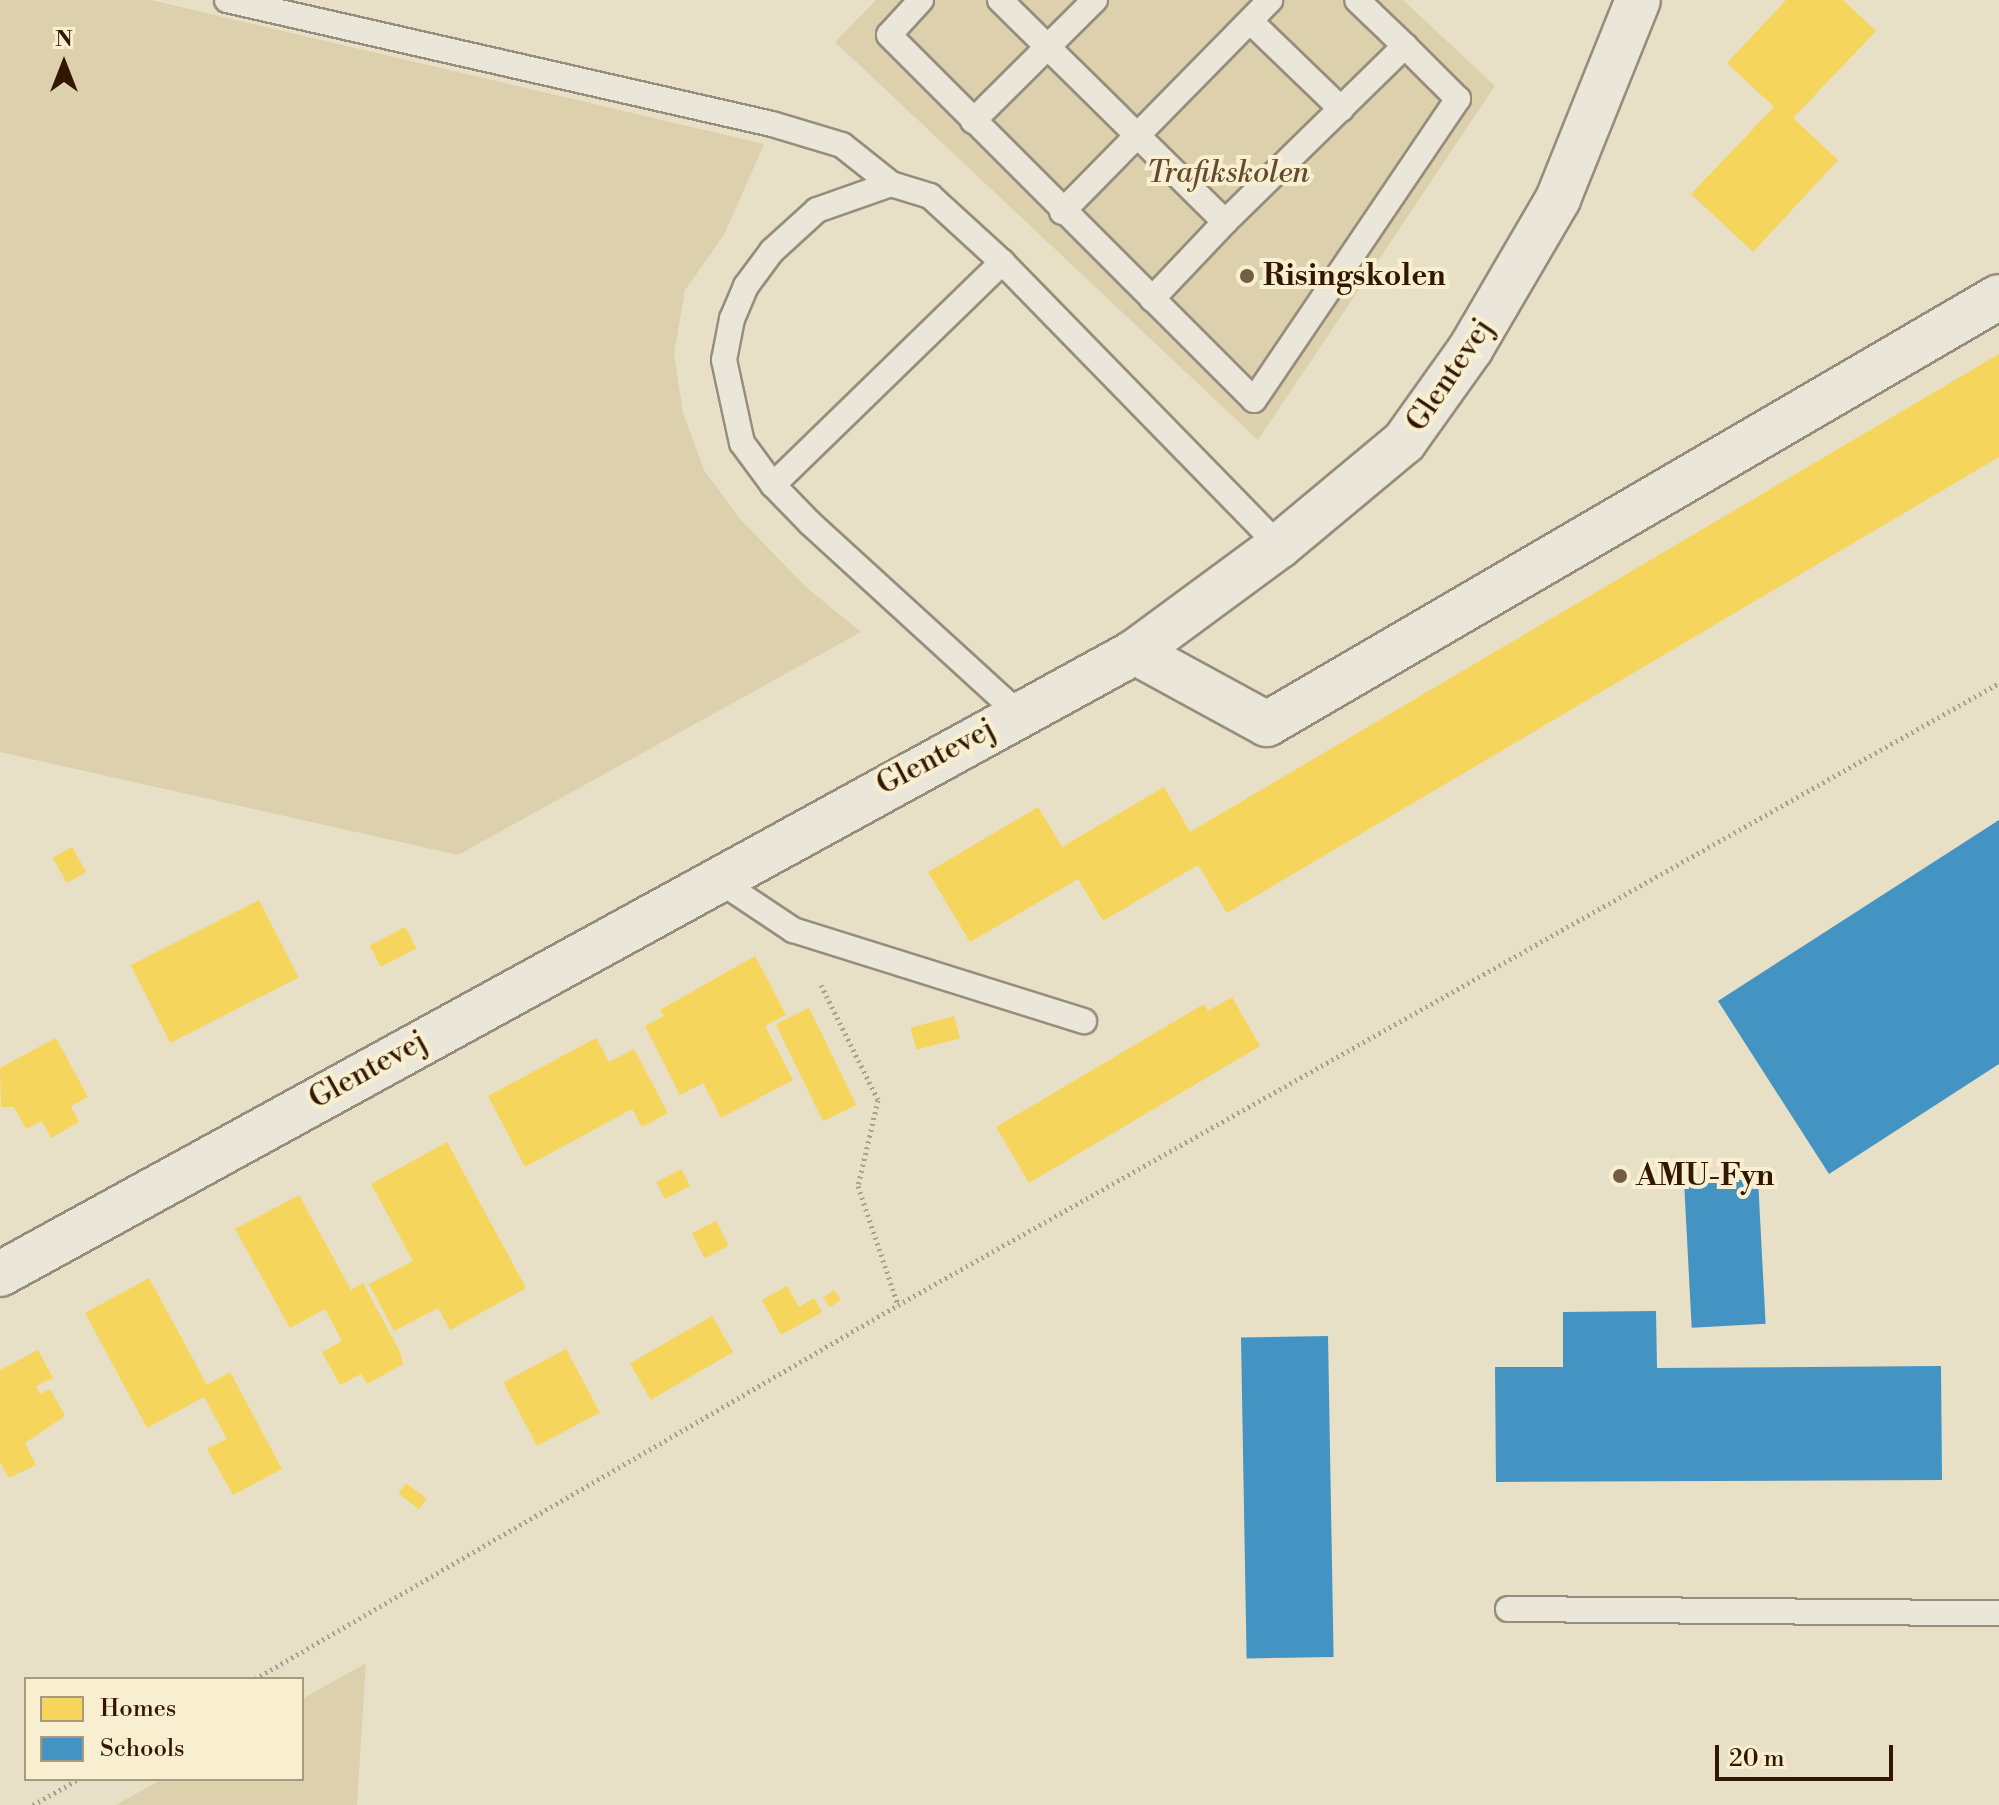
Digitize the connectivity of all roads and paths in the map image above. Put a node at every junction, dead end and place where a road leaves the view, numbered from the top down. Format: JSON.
{"nodes":[{"id":1,"x":227,"y":0,"type":"edge"},
{"id":2,"x":921,"y":0,"type":"edge"},
{"id":3,"x":1000,"y":0,"type":"edge"},
{"id":4,"x":1095,"y":0,"type":"edge"},
{"id":5,"x":1270,"y":0,"type":"edge"},
{"id":6,"x":1357,"y":0,"type":"edge"},
{"id":7,"x":1638,"y":0,"type":"edge"},
{"id":8,"x":1250,"y":21,"type":"junction"},
{"id":9,"x":1405,"y":46,"type":"junction"},
{"id":10,"x":1048,"y":48,"type":"junction"},
{"id":11,"x":1341,"y":109,"type":"junction"},
{"id":12,"x":973,"y":121,"type":"junction"},
{"id":13,"x":1138,"y":136,"type":"junction"},
{"id":14,"x":891,"y":184,"type":"junction"},
{"id":15,"x":1062,"y":212,"type":"junction"},
{"id":16,"x":1225,"y":222,"type":"junction"},
{"id":17,"x":1002,"y":262,"type":"junction"},
{"id":18,"x":1999,"y":297,"type":"edge"},
{"id":19,"x":1152,"y":299,"type":"junction"},
{"id":20,"x":773,"y":485,"type":"junction"},
{"id":21,"x":1279,"y":546,"type":"junction"},
{"id":22,"x":1135,"y":652,"type":"junction"},
{"id":23,"x":1999,"y":683,"type":"edge"},
{"id":24,"x":1018,"y":713,"type":"junction"},
{"id":25,"x":715,"y":878,"type":"junction"},
{"id":26,"x":793,"y":930,"type":"junction"},
{"id":27,"x":1084,"y":1021,"type":"dead end"},
{"id":28,"x":0,"y":1274,"type":"edge"},
{"id":29,"x":898,"y":1305,"type":"junction"},
{"id":30,"x":1508,"y":1609,"type":"dead end"},
{"id":31,"x":1999,"y":1613,"type":"edge"},
{"id":32,"x":258,"y":1677,"type":"edge"},
{"id":33,"x":75,"y":1781,"type":"edge"},
{"id":34,"x":33,"y":1805,"type":"edge"}],
"edges":[{"from":1,"to":14,"type":"lane"},
{"from":2,"to":12,"type":"lane"},
{"from":3,"to":10,"type":"lane"},
{"from":4,"to":10,"type":"lane"},
{"from":5,"to":8,"type":"lane"},
{"from":6,"to":9,"type":"lane"},
{"from":7,"to":21,"type":"street","name":"Glentevej"},
{"from":8,"to":11,"type":"lane"},
{"from":8,"to":13,"type":"lane"},
{"from":9,"to":11,"type":"lane"},
{"from":9,"to":19,"type":"lane"},
{"from":10,"to":12,"type":"lane"},
{"from":10,"to":13,"type":"lane"},
{"from":11,"to":16,"type":"lane"},
{"from":12,"to":15,"type":"lane"},
{"from":13,"to":15,"type":"lane"},
{"from":13,"to":16,"type":"lane"},
{"from":14,"to":17,"type":"lane"},
{"from":14,"to":20,"type":"lane"},
{"from":15,"to":19,"type":"lane"},
{"from":16,"to":19,"type":"lane"},
{"from":17,"to":20,"type":"lane"},
{"from":17,"to":21,"type":"lane"},
{"from":18,"to":22,"type":"street"},
{"from":20,"to":24,"type":"lane"},
{"from":21,"to":22,"type":"street","name":"Glentevej"},
{"from":22,"to":24,"type":"street","name":"Glentevej"},
{"from":23,"to":29,"type":"path"},
{"from":24,"to":25,"type":"street","name":"Glentevej"},
{"from":25,"to":26,"type":"lane"},
{"from":25,"to":28,"type":"street","name":"Glentevej"},
{"from":26,"to":27,"type":"lane"},
{"from":26,"to":29,"type":"path"},
{"from":29,"to":32,"type":"path"},
{"from":30,"to":31,"type":"lane"},
{"from":33,"to":34,"type":"path"}]}
